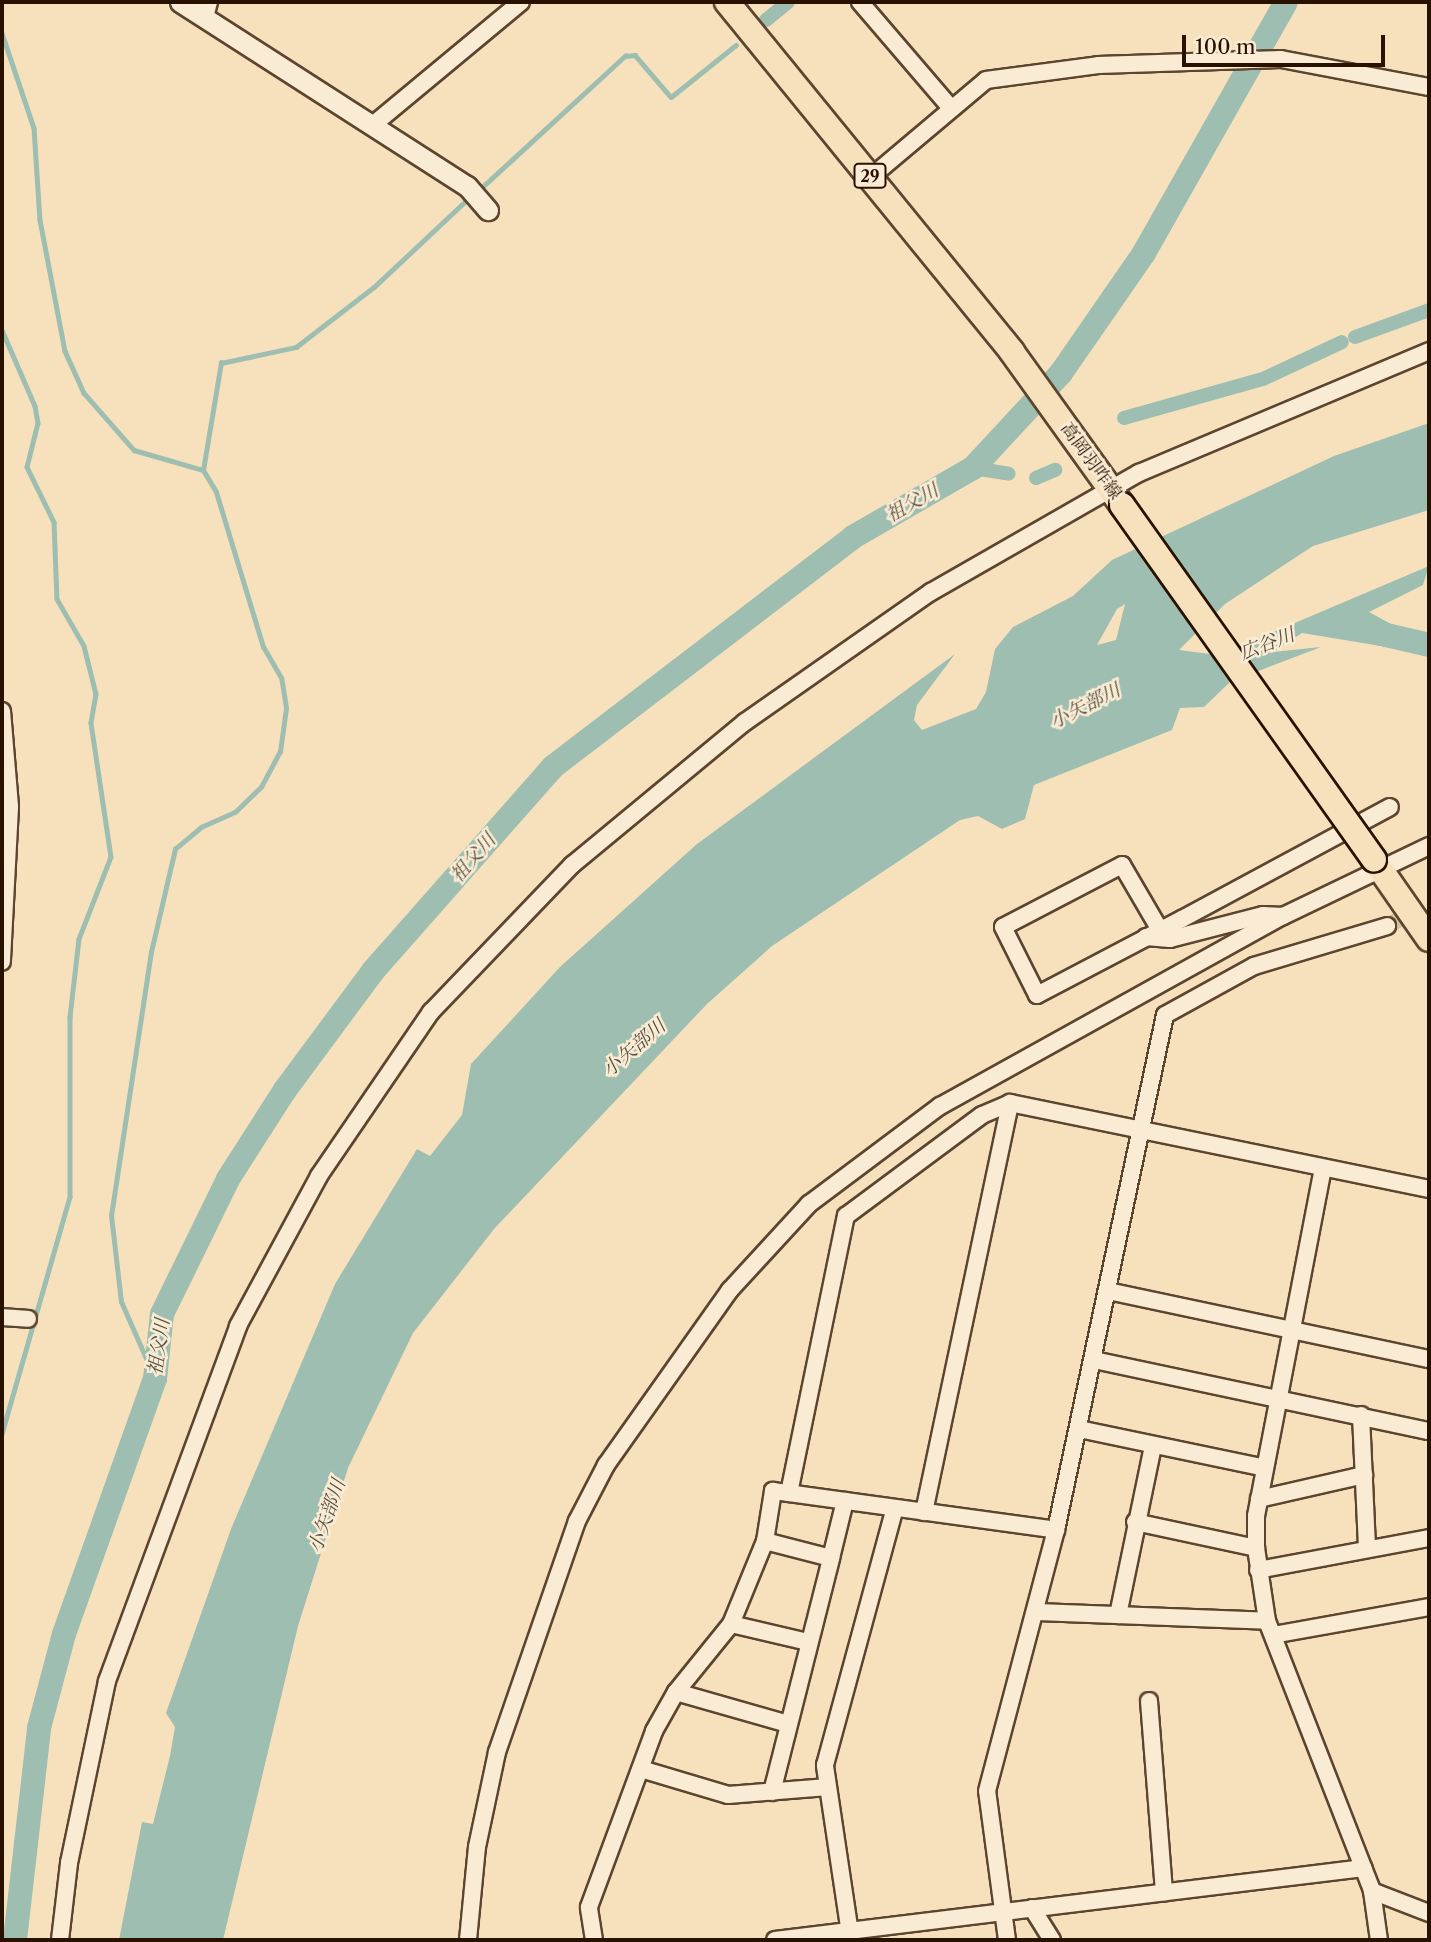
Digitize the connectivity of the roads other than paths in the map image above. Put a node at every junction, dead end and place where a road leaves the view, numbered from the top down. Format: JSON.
{"nodes":[{"id":1,"x":180,"y":2,"type":"edge"},
{"id":2,"x":521,"y":2,"type":"edge"},
{"id":3,"x":727,"y":2,"type":"edge"},
{"id":4,"x":860,"y":2,"type":"edge"},
{"id":5,"x":207,"y":10,"type":"edge"},
{"id":6,"x":1429,"y":87,"type":"edge"},
{"id":7,"x":949,"y":106,"type":"junction"},
{"id":8,"x":374,"y":124,"type":"junction"},
{"id":9,"x":871,"y":177,"type":"junction"},
{"id":10,"x":478,"y":197,"type":"dead end"},
{"id":11,"x":1429,"y":351,"type":"edge"},
{"id":12,"x":1116,"y":496,"type":"junction"},
{"id":13,"x":2,"y":711,"type":"edge"},
{"id":14,"x":1390,"y":807,"type":"dead end"},
{"id":15,"x":1429,"y":846,"type":"edge"},
{"id":16,"x":1377,"y":864,"type":"junction"},
{"id":17,"x":1283,"y":916,"type":"junction"},
{"id":18,"x":1387,"y":926,"type":"tunnel mouth"},
{"id":19,"x":1153,"y":934,"type":"junction"},
{"id":20,"x":1429,"y":939,"type":"edge"},
{"id":21,"x":2,"y":962,"type":"edge"},
{"id":22,"x":1010,"y":1102,"type":"junction"},
{"id":23,"x":1142,"y":1131,"type":"junction"},
{"id":24,"x":1323,"y":1168,"type":"junction"},
{"id":25,"x":1429,"y":1189,"type":"edge"},
{"id":26,"x":1108,"y":1291,"type":"junction"},
{"id":27,"x":2,"y":1317,"type":"edge"},
{"id":28,"x":28,"y":1319,"type":"dead end"},
{"id":29,"x":1292,"y":1331,"type":"junction"},
{"id":30,"x":1429,"y":1359,"type":"edge"},
{"id":31,"x":1094,"y":1360,"type":"junction"},
{"id":32,"x":1278,"y":1398,"type":"junction"},
{"id":33,"x":1361,"y":1415,"type":"junction"},
{"id":34,"x":1079,"y":1429,"type":"junction"},
{"id":35,"x":1429,"y":1431,"type":"edge"},
{"id":36,"x":1153,"y":1446,"type":"junction"},
{"id":37,"x":1265,"y":1468,"type":"junction"},
{"id":38,"x":1364,"y":1475,"type":"junction"},
{"id":39,"x":789,"y":1493,"type":"junction"},
{"id":40,"x":1259,"y":1499,"type":"junction"},
{"id":41,"x":845,"y":1501,"type":"junction"},
{"id":42,"x":895,"y":1508,"type":"junction"},
{"id":43,"x":924,"y":1512,"type":"junction"},
{"id":44,"x":1135,"y":1522,"type":"junction"},
{"id":45,"x":1056,"y":1530,"type":"junction"},
{"id":46,"x":1429,"y":1538,"type":"edge"},
{"id":47,"x":765,"y":1541,"type":"junction"},
{"id":48,"x":1256,"y":1548,"type":"junction"},
{"id":49,"x":1367,"y":1549,"type":"junction"},
{"id":50,"x":831,"y":1558,"type":"junction"},
{"id":51,"x":1258,"y":1570,"type":"junction"},
{"id":52,"x":1429,"y":1607,"type":"edge"},
{"id":53,"x":1037,"y":1612,"type":"junction"},
{"id":54,"x":1118,"y":1615,"type":"junction"},
{"id":55,"x":731,"y":1624,"type":"junction"},
{"id":56,"x":1270,"y":1628,"type":"junction"},
{"id":57,"x":808,"y":1642,"type":"junction"},
{"id":58,"x":676,"y":1692,"type":"junction"},
{"id":59,"x":1149,"y":1701,"type":"dead end"},
{"id":60,"x":785,"y":1723,"type":"junction"},
{"id":61,"x":641,"y":1769,"type":"junction"},
{"id":62,"x":828,"y":1787,"type":"junction"},
{"id":63,"x":772,"y":1792,"type":"junction"},
{"id":64,"x":1364,"y":1868,"type":"junction"},
{"id":65,"x":1372,"y":1891,"type":"junction"},
{"id":66,"x":1164,"y":1892,"type":"junction"},
{"id":67,"x":1032,"y":1908,"type":"junction"},
{"id":68,"x":1004,"y":1912,"type":"junction"},
{"id":69,"x":1429,"y":1913,"type":"edge"},
{"id":70,"x":850,"y":1936,"type":"edge"},
{"id":71,"x":60,"y":1940,"type":"edge"},
{"id":72,"x":468,"y":1940,"type":"edge"},
{"id":73,"x":594,"y":1940,"type":"edge"},
{"id":74,"x":775,"y":1940,"type":"edge"},
{"id":75,"x":1007,"y":1940,"type":"edge"},
{"id":76,"x":1052,"y":1940,"type":"edge"},
{"id":77,"x":1379,"y":1940,"type":"edge"}],
"edges":[{"from":1,"to":5,"type":"street"},
{"from":2,"to":8,"type":"street"},
{"from":3,"to":9,"type":"main road","name":"高岡羽咋線","number":"29"},
{"from":4,"to":7,"type":"street"},
{"from":5,"to":8,"type":"street"},
{"from":6,"to":7,"type":"street"},
{"from":7,"to":9,"type":"street"},
{"from":8,"to":10,"type":"street"},
{"from":9,"to":12,"type":"main road","name":"高岡羽咋線","number":"29"},
{"from":11,"to":12,"type":"street"},
{"from":12,"to":16,"type":"main road","name":"高岡羽咋線","number":"29","bridge":true},
{"from":12,"to":71,"type":"street"},
{"from":13,"to":21,"type":"street"},
{"from":14,"to":19,"type":"street"},
{"from":15,"to":16,"type":"street"},
{"from":16,"to":17,"type":"street"},
{"from":16,"to":20,"type":"main road","name":"高岡羽咋線","number":"29"},
{"from":17,"to":19,"type":"street"},
{"from":17,"to":72,"type":"street"},
{"from":18,"to":23,"type":"street"},
{"from":19,"to":19,"type":"street"},
{"from":22,"to":23,"type":"street"},
{"from":22,"to":39,"type":"street"},
{"from":22,"to":43,"type":"street"},
{"from":23,"to":24,"type":"street"},
{"from":23,"to":26,"type":"street"},
{"from":24,"to":25,"type":"street"},
{"from":24,"to":29,"type":"street"},
{"from":26,"to":29,"type":"street"},
{"from":26,"to":31,"type":"street"},
{"from":27,"to":28,"type":"street"},
{"from":29,"to":30,"type":"street"},
{"from":29,"to":32,"type":"street"},
{"from":31,"to":32,"type":"street"},
{"from":31,"to":34,"type":"street"},
{"from":32,"to":33,"type":"street"},
{"from":32,"to":37,"type":"street"},
{"from":33,"to":35,"type":"street"},
{"from":33,"to":38,"type":"street"},
{"from":34,"to":36,"type":"street"},
{"from":34,"to":45,"type":"street"},
{"from":36,"to":37,"type":"street"},
{"from":36,"to":44,"type":"street"},
{"from":37,"to":40,"type":"street"},
{"from":38,"to":40,"type":"street"},
{"from":38,"to":49,"type":"street"},
{"from":39,"to":41,"type":"street"},
{"from":39,"to":47,"type":"street"},
{"from":40,"to":48,"type":"street"},
{"from":41,"to":42,"type":"street"},
{"from":41,"to":50,"type":"street"},
{"from":42,"to":43,"type":"street"},
{"from":42,"to":62,"type":"street"},
{"from":43,"to":45,"type":"street"},
{"from":44,"to":48,"type":"street"},
{"from":44,"to":54,"type":"street"},
{"from":45,"to":53,"type":"street"},
{"from":46,"to":49,"type":"street"},
{"from":47,"to":50,"type":"street"},
{"from":47,"to":55,"type":"street"},
{"from":48,"to":51,"type":"street"},
{"from":49,"to":51,"type":"street"},
{"from":50,"to":57,"type":"street"},
{"from":51,"to":56,"type":"street"},
{"from":52,"to":56,"type":"street"},
{"from":53,"to":54,"type":"street"},
{"from":53,"to":68,"type":"street"},
{"from":54,"to":56,"type":"street"},
{"from":55,"to":57,"type":"street"},
{"from":55,"to":58,"type":"street"},
{"from":56,"to":64,"type":"street"},
{"from":57,"to":60,"type":"street"},
{"from":58,"to":60,"type":"street"},
{"from":58,"to":61,"type":"street"},
{"from":59,"to":66,"type":"street"},
{"from":60,"to":63,"type":"street"},
{"from":61,"to":63,"type":"street"},
{"from":61,"to":73,"type":"street"},
{"from":62,"to":63,"type":"street"},
{"from":62,"to":70,"type":"street"},
{"from":64,"to":65,"type":"street"},
{"from":64,"to":66,"type":"street"},
{"from":65,"to":69,"type":"street"},
{"from":65,"to":77,"type":"street"},
{"from":66,"to":67,"type":"street"},
{"from":67,"to":68,"type":"street"},
{"from":67,"to":76,"type":"street"},
{"from":68,"to":70,"type":"street"},
{"from":68,"to":75,"type":"street"},
{"from":70,"to":74,"type":"street"}]}
